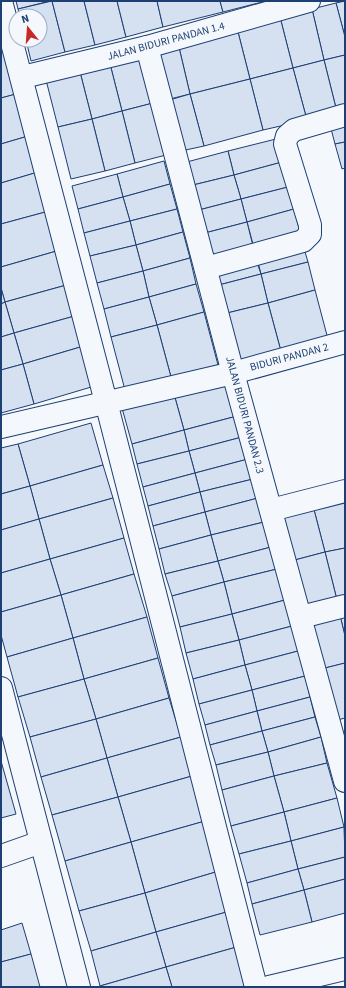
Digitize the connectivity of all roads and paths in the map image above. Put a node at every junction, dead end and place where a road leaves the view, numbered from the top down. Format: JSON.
{"nodes":[{"id":1,"x":1,"y":1,"type":"edge"},
{"id":2,"x":309,"y":1,"type":"edge"},
{"id":3,"x":148,"y":48,"type":"junction"},
{"id":4,"x":23,"y":77,"type":"junction"},
{"id":5,"x":345,"y":115,"type":"edge"},
{"id":6,"x":206,"y":268,"type":"junction"},
{"id":7,"x":345,"y":342,"type":"edge"},
{"id":8,"x":233,"y":373,"type":"junction"},
{"id":9,"x":106,"y":402,"type":"junction"},
{"id":10,"x":1,"y":427,"type":"edge"},
{"id":11,"x":345,"y":491,"type":"edge"},
{"id":12,"x":271,"y":510,"type":"junction"},
{"id":13,"x":345,"y":606,"type":"edge"},
{"id":14,"x":301,"y":617,"type":"junction"},
{"id":15,"x":1,"y":689,"type":"edge"},
{"id":16,"x":345,"y":781,"type":"edge"},
{"id":17,"x":41,"y":842,"type":"junction"},
{"id":18,"x":1,"y":856,"type":"edge"},
{"id":19,"x":345,"y":969,"type":"edge"},
{"id":20,"x":79,"y":987,"type":"edge"},
{"id":21,"x":256,"y":987,"type":"edge"},
{"id":22,"x":269,"y":987,"type":"edge"}],
"edges":[{"from":1,"to":4,"type":"street"},
{"from":2,"to":3,"type":"street","name":"JALAN BIDURI PANDAN 1.4"},
{"from":3,"to":4,"type":"street","name":"JALAN BIDURI PANDAN 1.4"},
{"from":3,"to":6,"type":"street","name":"JALAN BIDURI PANDAN 2.3"},
{"from":4,"to":9,"type":"street"},
{"from":5,"to":6,"type":"street"},
{"from":6,"to":8,"type":"street","name":"JALAN BIDURI PANDAN 2.3"},
{"from":7,"to":8,"type":"street","name":"BIDURI PANDAN 2"},
{"from":8,"to":9,"type":"street","name":"BIDURI PANDAN 2"},
{"from":8,"to":12,"type":"street","name":"JALAN BIDURI PANDAN 2.3"},
{"from":9,"to":10,"type":"street","name":"BIDURI PANDAN 2"},
{"from":9,"to":21,"type":"street"},
{"from":11,"to":12,"type":"street"},
{"from":12,"to":14,"type":"street","name":"JALAN BIDURI PANDAN 2.3"},
{"from":13,"to":14,"type":"street"},
{"from":14,"to":16,"type":"street","name":"JALAN BIDURI PANDAN 2.3"},
{"from":15,"to":17,"type":"street"},
{"from":17,"to":18,"type":"street"},
{"from":17,"to":20,"type":"street"},
{"from":19,"to":22,"type":"street"}]}
